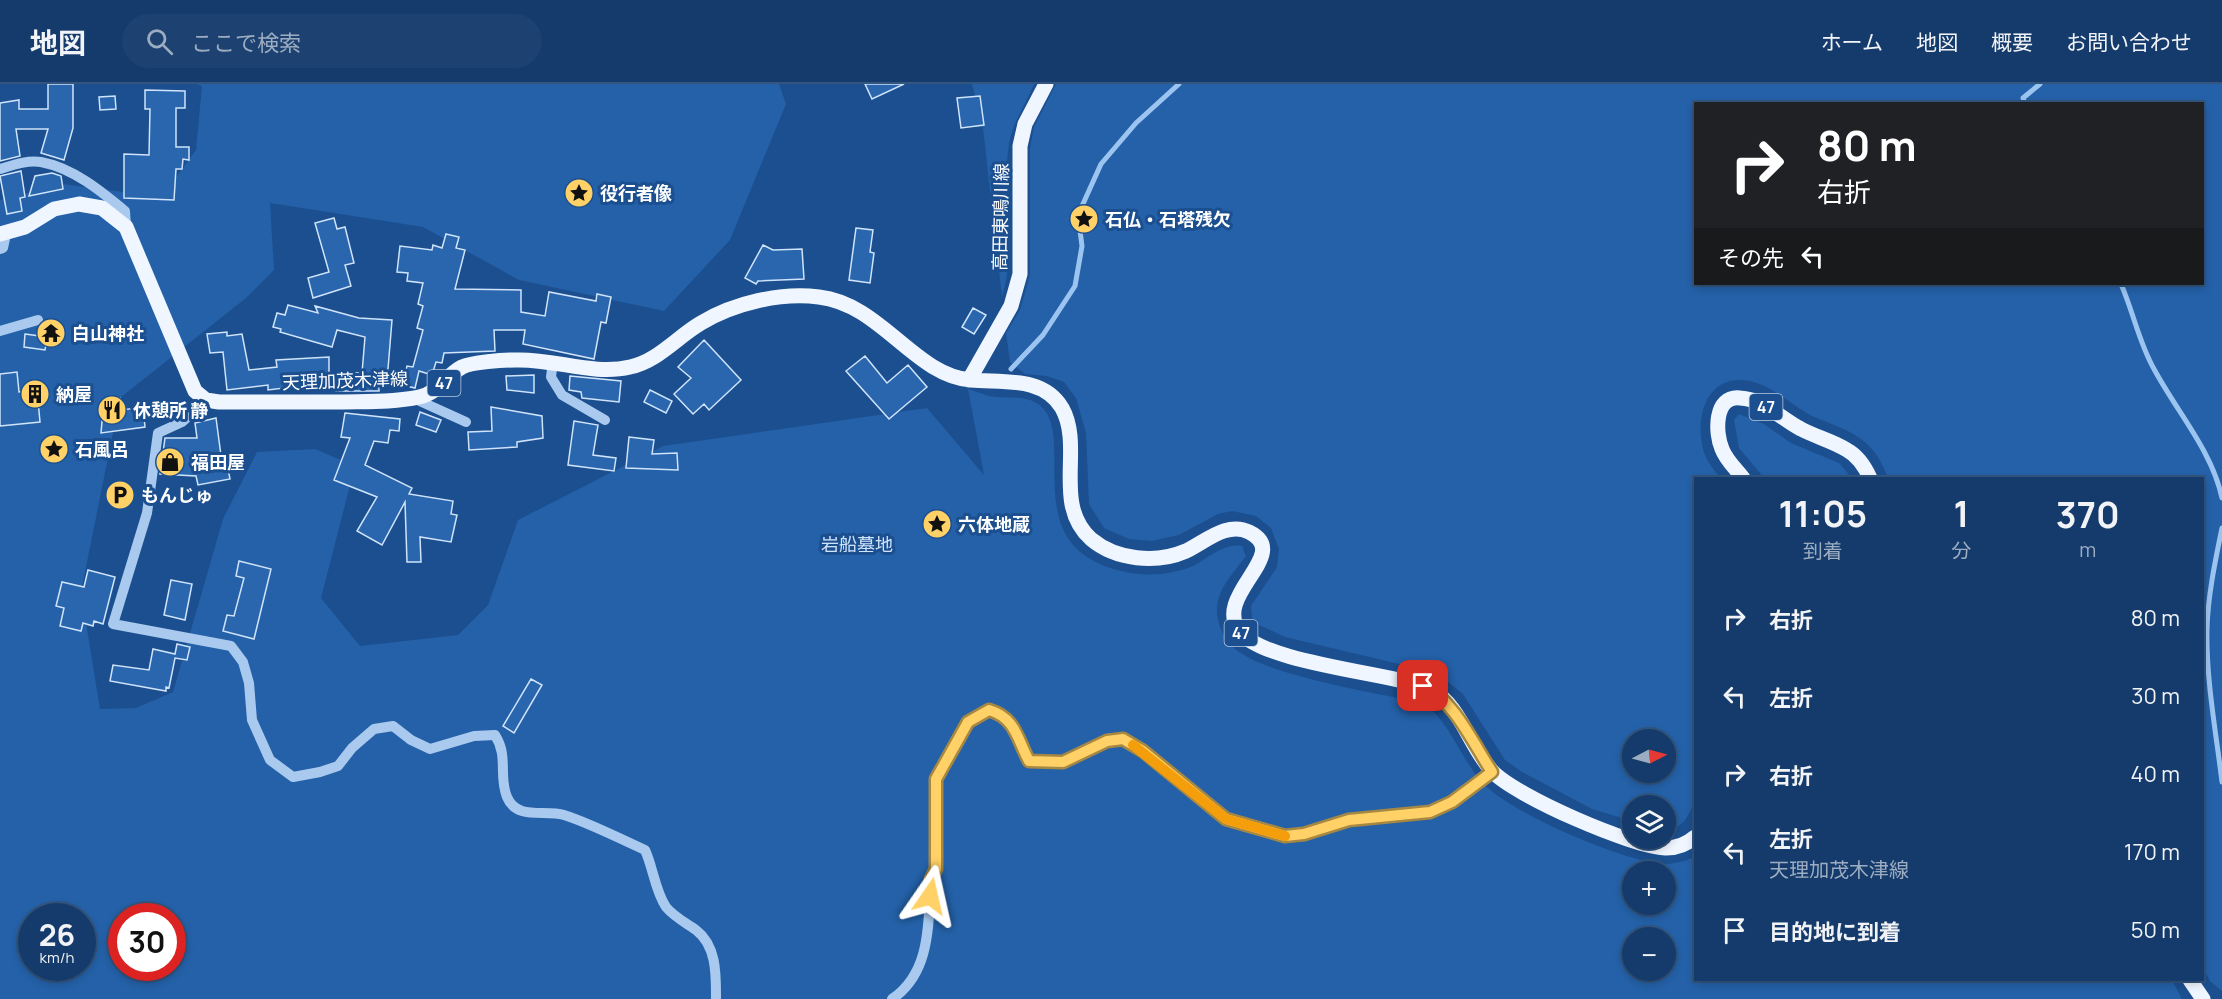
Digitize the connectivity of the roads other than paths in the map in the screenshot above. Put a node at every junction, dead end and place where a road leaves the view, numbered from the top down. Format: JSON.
{"nodes":[{"id":1,"x":1046,"y":84,"type":"edge"},
{"id":2,"x":0,"y":169,"type":"edge"},
{"id":3,"x":126,"y":227,"type":"junction"},
{"id":4,"x":3,"y":234,"type":"edge"},
{"id":5,"x":0,"y":249,"type":"edge"},
{"id":6,"x":38,"y":320,"type":"dead end"},
{"id":7,"x":0,"y":331,"type":"edge"},
{"id":8,"x":553,"y":361,"type":"junction"},
{"id":9,"x":969,"y":380,"type":"junction"},
{"id":10,"x":412,"y":398,"type":"junction"},
{"id":11,"x":206,"y":400,"type":"junction"},
{"id":12,"x":605,"y":420,"type":"dead end"},
{"id":13,"x":466,"y":422,"type":"dead end"},
{"id":14,"x":1742,"y":477,"type":"edge"},
{"id":15,"x":1869,"y":477,"type":"edge"},
{"id":16,"x":1492,"y":772,"type":"junction"},
{"id":17,"x":1694,"y":838,"type":"edge"},
{"id":18,"x":2191,"y":981,"type":"edge"},
{"id":19,"x":716,"y":999,"type":"edge"},
{"id":20,"x":892,"y":999,"type":"edge"},
{"id":21,"x":2203,"y":999,"type":"edge"}],
"edges":[{"from":1,"to":9,"type":"main road","name":"高田東鳴川線"},
{"from":2,"to":3,"type":"street"},
{"from":3,"to":4,"type":"main road"},
{"from":3,"to":11,"type":"main road"},
{"from":4,"to":5,"type":"street"},
{"from":6,"to":7,"type":"street"},
{"from":8,"to":9,"type":"main road","name":"天理加茂木津線","number":"47"},
{"from":8,"to":10,"type":"main road","name":"天理加茂木津線","number":"47"},
{"from":8,"to":12,"type":"street"},
{"from":9,"to":16,"type":"main road","name":"天理加茂木津線","number":"47"},
{"from":10,"to":11,"type":"main road","name":"天理加茂木津線","number":"47"},
{"from":10,"to":13,"type":"street"},
{"from":11,"to":19,"type":"street"},
{"from":14,"to":15,"type":"main road","number":"47"},
{"from":16,"to":17,"type":"main road","name":"天理加茂木津線","number":"47"},
{"from":16,"to":20,"type":"street"},
{"from":18,"to":21,"type":"main road"}]}
